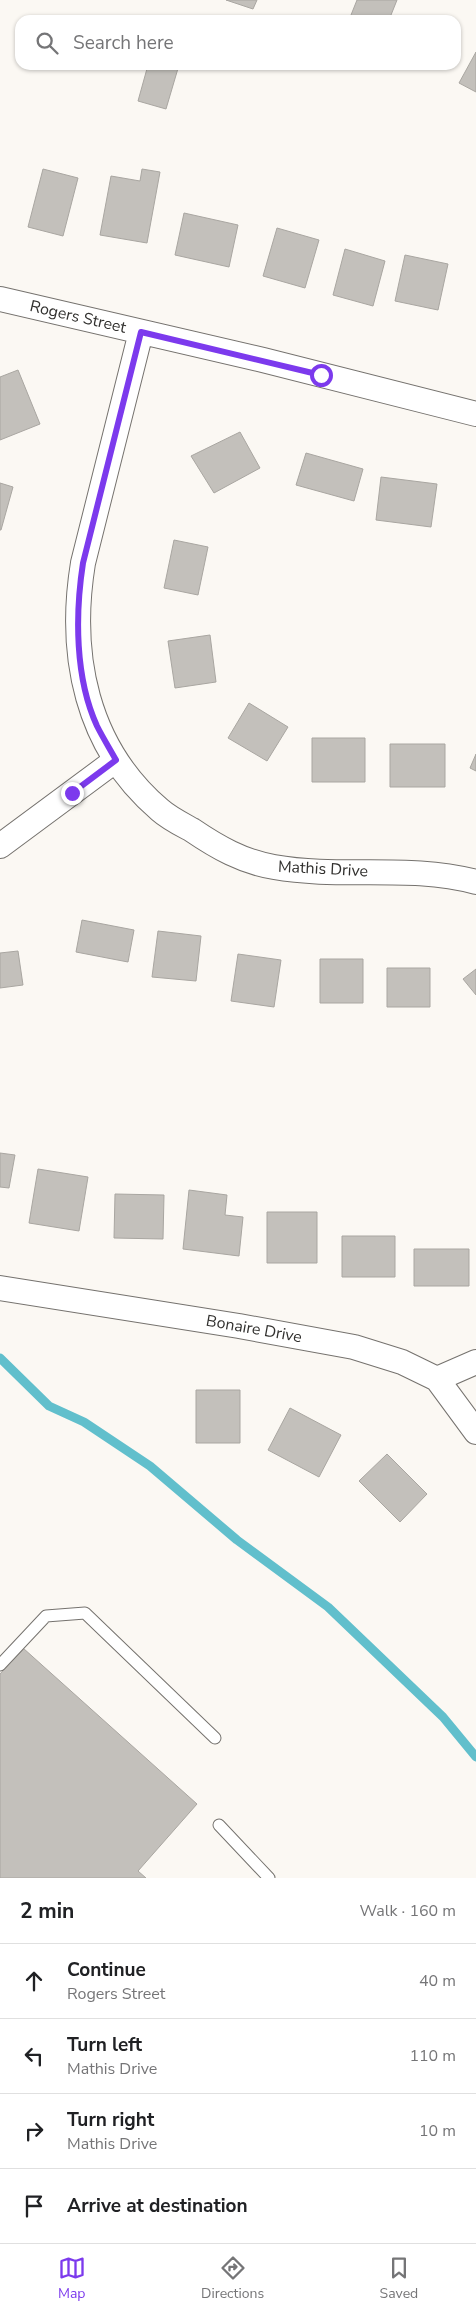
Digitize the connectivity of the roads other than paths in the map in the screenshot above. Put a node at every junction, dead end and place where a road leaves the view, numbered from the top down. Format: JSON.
{"nodes":[{"id":1,"x":0,"y":299,"type":"edge"},
{"id":2,"x":141,"y":332,"type":"junction"},
{"id":3,"x":476,"y":414,"type":"edge"},
{"id":4,"x":116,"y":760,"type":"junction"},
{"id":5,"x":0,"y":846,"type":"edge"},
{"id":6,"x":476,"y":882,"type":"edge"},
{"id":7,"x":0,"y":1288,"type":"edge"},
{"id":8,"x":476,"y":1362,"type":"edge"},
{"id":9,"x":436,"y":1379,"type":"junction"},
{"id":10,"x":476,"y":1432,"type":"edge"},
{"id":11,"x":0,"y":1665,"type":"edge"},
{"id":12,"x":215,"y":1738,"type":"dead end"},
{"id":13,"x":219,"y":1825,"type":"dead end"},
{"id":14,"x":268,"y":1878,"type":"edge"}],
"edges":[{"from":1,"to":2,"type":"street","name":"Rogers Street"},
{"from":2,"to":3,"type":"street","name":"Rogers Street"},
{"from":2,"to":4,"type":"street","name":"Mathis Drive"},
{"from":4,"to":5,"type":"street"},
{"from":4,"to":6,"type":"street","name":"Mathis Drive"},
{"from":7,"to":9,"type":"street","name":"Bonaire Drive"},
{"from":8,"to":9,"type":"street"},
{"from":9,"to":10,"type":"street","name":"Bonaire Drive"},
{"from":11,"to":12,"type":"lane"},
{"from":13,"to":14,"type":"lane"}]}
